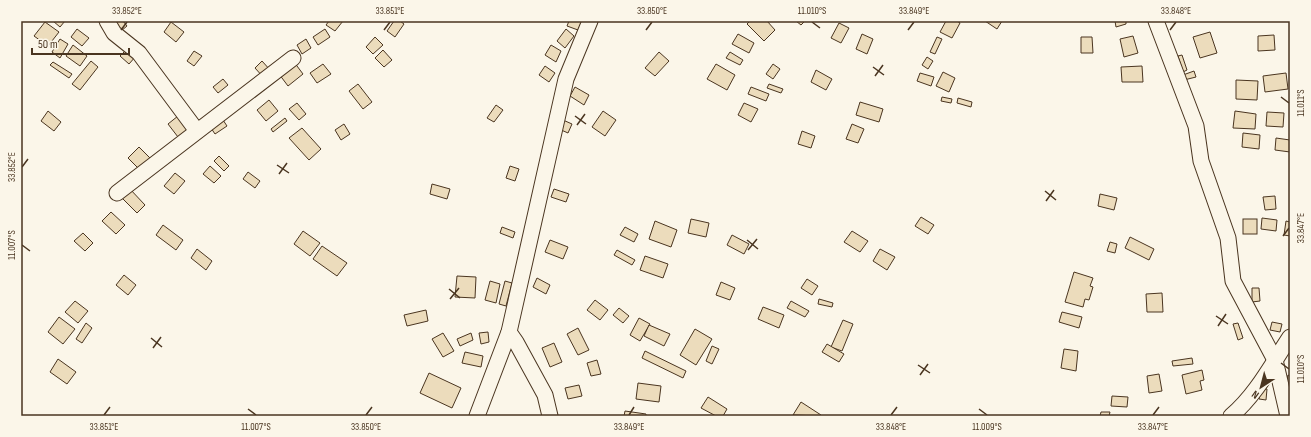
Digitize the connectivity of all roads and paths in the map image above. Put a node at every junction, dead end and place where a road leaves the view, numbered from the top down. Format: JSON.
{"nodes":[{"id":1,"x":107,"y":21,"type":"edge"},
{"id":2,"x":590,"y":21,"type":"edge"},
{"id":3,"x":1156,"y":21,"type":"edge"},
{"id":4,"x":293,"y":58,"type":"dead end"},
{"id":5,"x":197,"y":131,"type":"junction"},
{"id":6,"x":117,"y":193,"type":"dead end"},
{"id":7,"x":509,"y":332,"type":"junction"},
{"id":8,"x":1290,"y":337,"type":"edge"},
{"id":9,"x":1275,"y":360,"type":"junction"},
{"id":10,"x":477,"y":416,"type":"edge"},
{"id":11,"x":550,"y":416,"type":"edge"},
{"id":12,"x":1231,"y":416,"type":"edge"},
{"id":13,"x":1288,"y":416,"type":"edge"}],
"edges":[{"from":1,"to":5,"type":"street"},
{"from":2,"to":7,"type":"street"},
{"from":3,"to":9,"type":"street"},
{"from":4,"to":5,"type":"street"},
{"from":5,"to":6,"type":"street"},
{"from":7,"to":10,"type":"street"},
{"from":7,"to":11,"type":"street"},
{"from":8,"to":9,"type":"street"},
{"from":9,"to":12,"type":"street"},
{"from":9,"to":13,"type":"street"}]}
